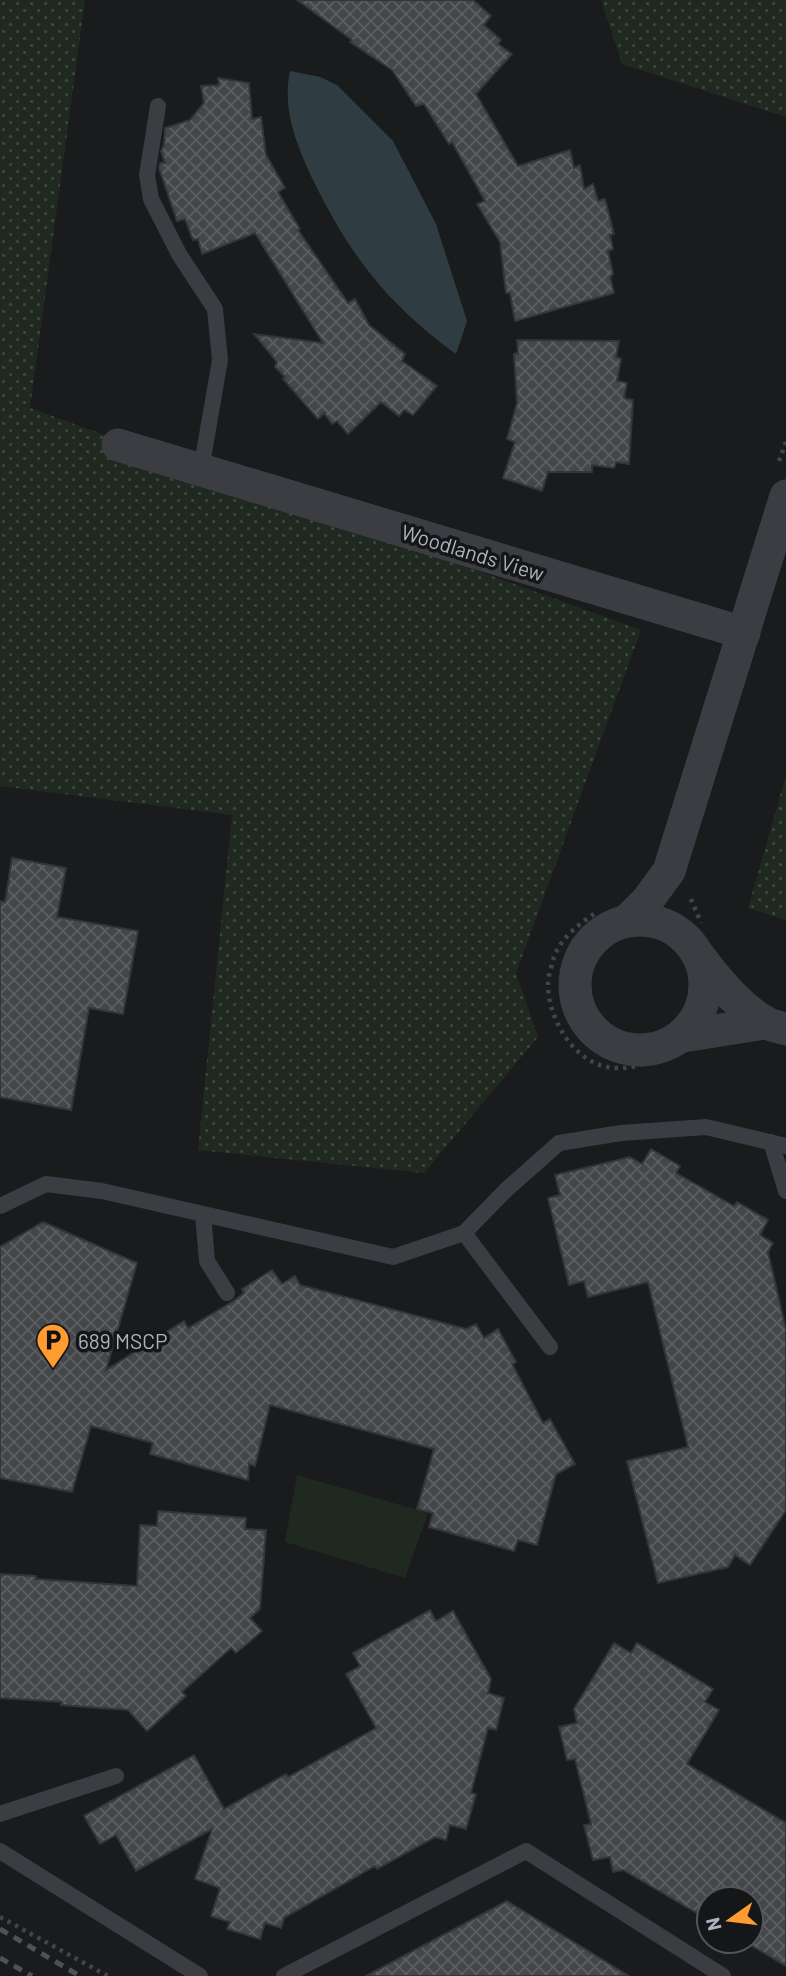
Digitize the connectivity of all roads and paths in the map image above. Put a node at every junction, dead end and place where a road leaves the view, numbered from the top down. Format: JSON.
{"nodes":[{"id":1,"x":158,"y":106,"type":"dead end"},
{"id":2,"x":118,"y":445,"type":"dead end"},
{"id":3,"x":201,"y":470,"type":"junction"},
{"id":4,"x":786,"y":496,"type":"edge"},
{"id":5,"x":744,"y":633,"type":"junction"},
{"id":6,"x":669,"y":871,"type":"junction"},
{"id":7,"x":628,"y":920,"type":"junction"},
{"id":8,"x":688,"y":942,"type":"junction"},
{"id":9,"x":776,"y":1026,"type":"edge"},
{"id":10,"x":683,"y":1036,"type":"junction"},
{"id":11,"x":778,"y":1144,"type":"edge"},
{"id":12,"x":786,"y":1191,"type":"edge"},
{"id":13,"x":0,"y":1206,"type":"edge"},
{"id":14,"x":203,"y":1214,"type":"junction"},
{"id":15,"x":464,"y":1233,"type":"junction"},
{"id":16,"x":228,"y":1293,"type":"dead end"},
{"id":17,"x":550,"y":1347,"type":"dead end"},
{"id":18,"x":116,"y":1776,"type":"dead end"},
{"id":19,"x":0,"y":1814,"type":"edge"},
{"id":20,"x":0,"y":1851,"type":"edge"},
{"id":21,"x":0,"y":1917,"type":"edge"},
{"id":22,"x":108,"y":1976,"type":"edge"},
{"id":23,"x":200,"y":1976,"type":"edge"},
{"id":24,"x":284,"y":1976,"type":"edge"},
{"id":25,"x":723,"y":1976,"type":"edge"}],
"edges":[{"from":1,"to":3,"type":"lane"},
{"from":2,"to":3,"type":"street","name":"Woodlands View"},
{"from":3,"to":5,"type":"street","name":"Woodlands View"},
{"from":4,"to":5,"type":"street"},
{"from":5,"to":6,"type":"street"},
{"from":6,"to":7,"type":"street"},
{"from":6,"to":8,"type":"street"},
{"from":7,"to":8,"type":"street"},
{"from":7,"to":10,"type":"street"},
{"from":8,"to":9,"type":"street"},
{"from":8,"to":10,"type":"street"},
{"from":9,"to":10,"type":"street"},
{"from":11,"to":12,"type":"lane"},
{"from":11,"to":15,"type":"lane"},
{"from":13,"to":14,"type":"lane"},
{"from":14,"to":15,"type":"lane"},
{"from":14,"to":16,"type":"lane"},
{"from":15,"to":17,"type":"lane"},
{"from":18,"to":19,"type":"lane"},
{"from":20,"to":23,"type":"lane"},
{"from":21,"to":22,"type":"path"},
{"from":24,"to":25,"type":"lane"}]}
